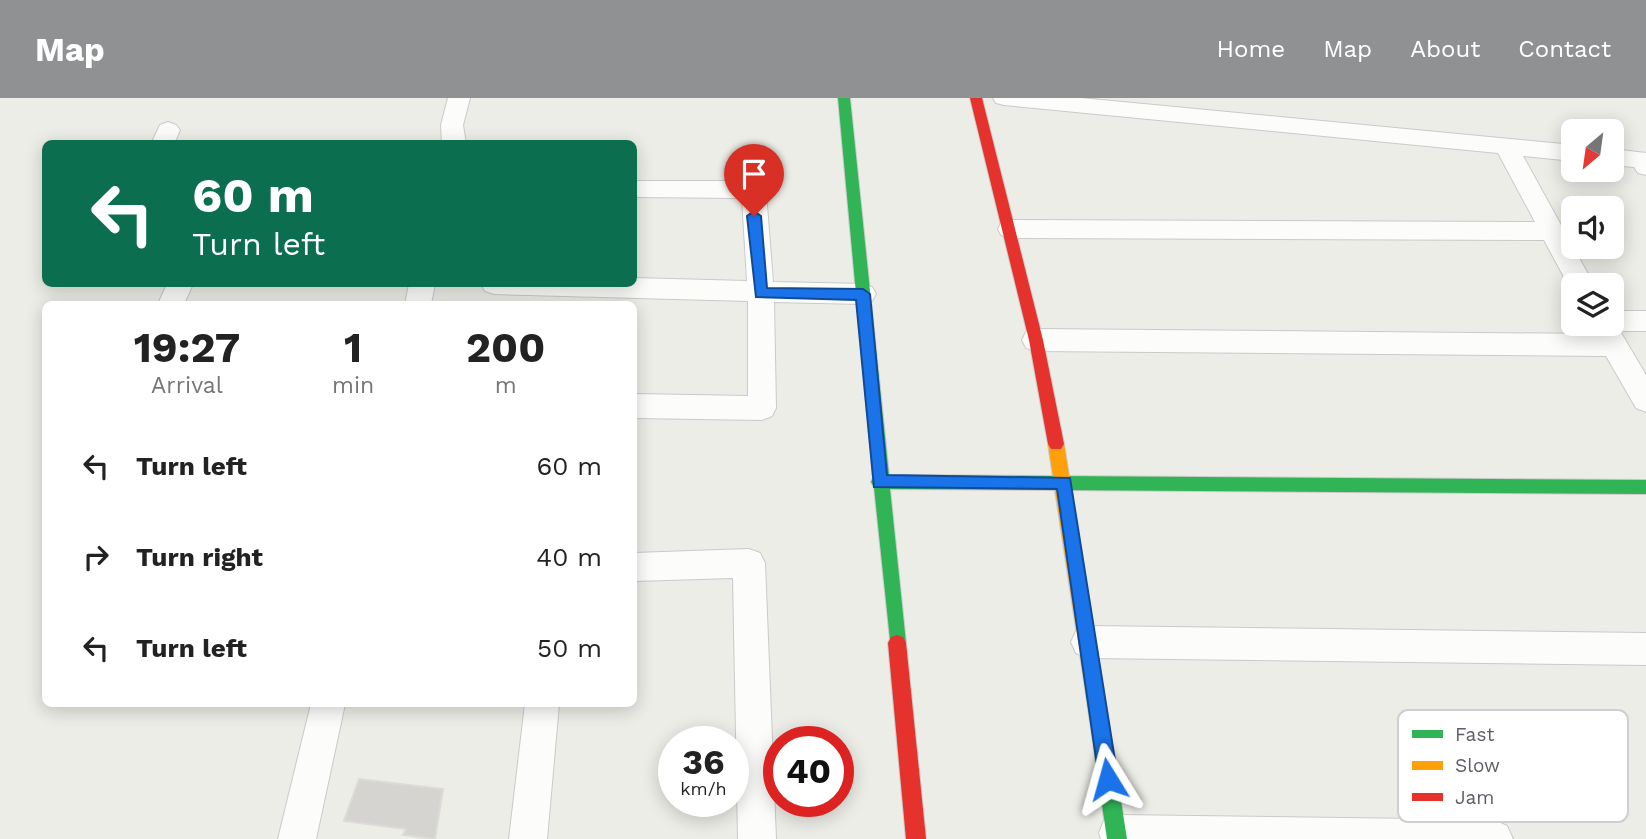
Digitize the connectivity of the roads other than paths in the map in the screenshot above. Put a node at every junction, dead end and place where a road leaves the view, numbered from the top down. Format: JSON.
{"nodes":[{"id":1,"x":459,"y":98,"type":"edge"},
{"id":2,"x":844,"y":98,"type":"edge"},
{"id":3,"x":976,"y":98,"type":"edge"},
{"id":4,"x":1004,"y":98,"type":"edge"},
{"id":5,"x":454,"y":140,"type":"edge"},
{"id":6,"x":1506,"y":146,"type":"junction"},
{"id":7,"x":1561,"y":152,"type":"edge"},
{"id":8,"x":751,"y":154,"type":"dead end"},
{"id":9,"x":1624,"y":158,"type":"edge"},
{"id":10,"x":1646,"y":167,"type":"edge"},
{"id":11,"x":637,"y":189,"type":"edge"},
{"id":12,"x":752,"y":190,"type":"junction"},
{"id":13,"x":1010,"y":229,"type":"junction"},
{"id":14,"x":1552,"y":232,"type":"junction"},
{"id":15,"x":1574,"y":273,"type":"edge"},
{"id":16,"x":528,"y":287,"type":"edge"},
{"id":17,"x":584,"y":292,"type":"edge"},
{"id":18,"x":761,"y":293,"type":"junction"},
{"id":19,"x":863,"y":294,"type":"junction"},
{"id":20,"x":1646,"y":321,"type":"edge"},
{"id":21,"x":1624,"y":326,"type":"edge"},
{"id":22,"x":1561,"y":331,"type":"edge"},
{"id":23,"x":1612,"y":336,"type":"edge"},
{"id":24,"x":1036,"y":341,"type":"junction"},
{"id":25,"x":1646,"y":400,"type":"edge"},
{"id":26,"x":637,"y":406,"type":"edge"},
{"id":27,"x":880,"y":482,"type":"junction"},
{"id":28,"x":1064,"y":482,"type":"junction"},
{"id":29,"x":1646,"y":487,"type":"edge"},
{"id":30,"x":637,"y":567,"type":"edge"},
{"id":31,"x":1088,"y":642,"type":"junction"},
{"id":32,"x":1646,"y":649,"type":"edge"},
{"id":33,"x":327,"y":707,"type":"edge"},
{"id":34,"x":542,"y":707,"type":"edge"},
{"id":35,"x":1117,"y":836,"type":"edge"},
{"id":36,"x":297,"y":839,"type":"edge"},
{"id":37,"x":528,"y":839,"type":"edge"},
{"id":38,"x":757,"y":839,"type":"edge"},
{"id":39,"x":916,"y":839,"type":"edge"},
{"id":40,"x":1494,"y":839,"type":"edge"}],
"edges":[{"from":1,"to":5,"type":"street"},
{"from":2,"to":19,"type":"street"},
{"from":3,"to":13,"type":"street"},
{"from":4,"to":6,"type":"street"},
{"from":6,"to":7,"type":"street"},
{"from":6,"to":14,"type":"street"},
{"from":8,"to":12,"type":"street"},
{"from":9,"to":10,"type":"street"},
{"from":11,"to":12,"type":"street"},
{"from":12,"to":18,"type":"street"},
{"from":13,"to":14,"type":"street"},
{"from":13,"to":24,"type":"street"},
{"from":14,"to":15,"type":"street"},
{"from":16,"to":17,"type":"street"},
{"from":17,"to":18,"type":"street"},
{"from":18,"to":19,"type":"street"},
{"from":18,"to":26,"type":"street"},
{"from":19,"to":27,"type":"street"},
{"from":20,"to":21,"type":"street"},
{"from":22,"to":24,"type":"street"},
{"from":23,"to":25,"type":"street"},
{"from":24,"to":28,"type":"street"},
{"from":27,"to":28,"type":"street"},
{"from":27,"to":39,"type":"street"},
{"from":28,"to":29,"type":"street"},
{"from":28,"to":31,"type":"street"},
{"from":30,"to":38,"type":"street"},
{"from":31,"to":32,"type":"street"},
{"from":31,"to":35,"type":"street"},
{"from":33,"to":36,"type":"street"},
{"from":34,"to":37,"type":"street"},
{"from":35,"to":40,"type":"street"}]}
